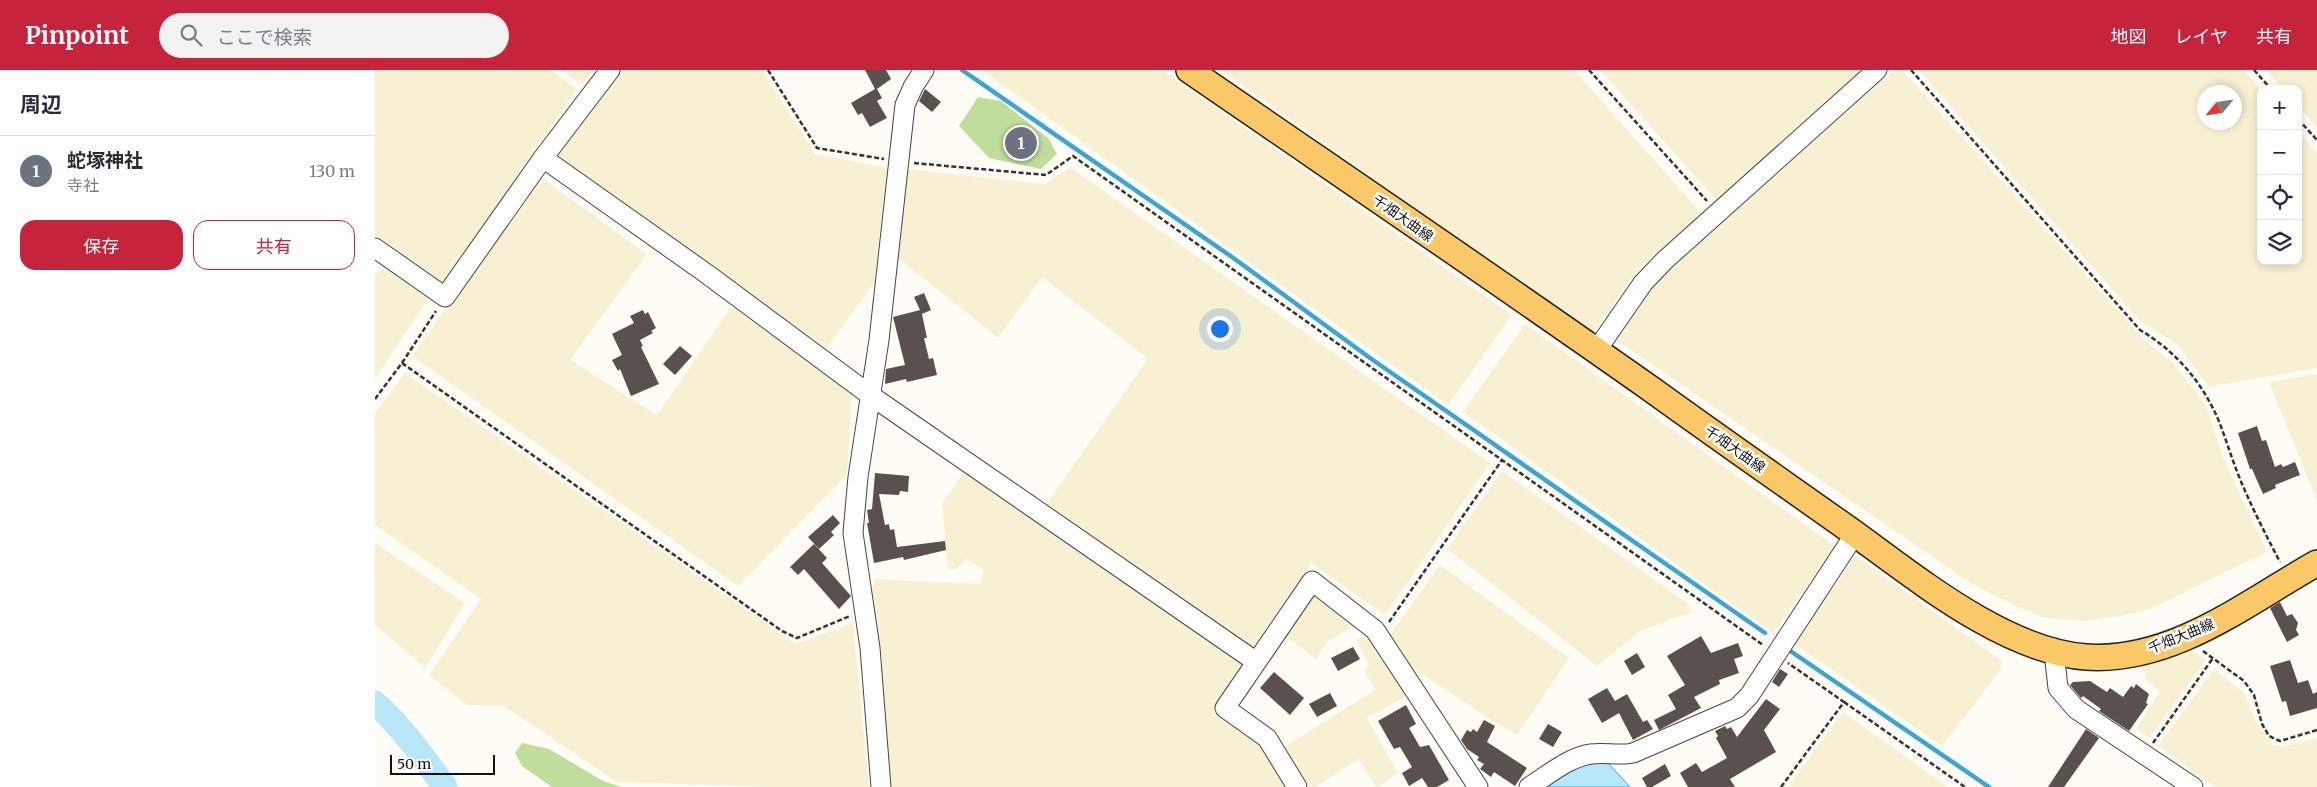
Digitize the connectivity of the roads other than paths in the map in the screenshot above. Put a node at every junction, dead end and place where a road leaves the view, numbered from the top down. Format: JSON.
{"nodes":[{"id":1,"x":610,"y":70,"type":"edge"},
{"id":2,"x":924,"y":70,"type":"edge"},
{"id":3,"x":1189,"y":70,"type":"edge"},
{"id":4,"x":1877,"y":70,"type":"edge"},
{"id":5,"x":543,"y":158,"type":"junction"},
{"id":6,"x":375,"y":248,"type":"edge"},
{"id":7,"x":1596,"y":351,"type":"junction"},
{"id":8,"x":870,"y":395,"type":"junction"},
{"id":9,"x":1855,"y":534,"type":"junction"},
{"id":10,"x":2317,"y":563,"type":"edge"},
{"id":11,"x":2054,"y":652,"type":"junction"},
{"id":12,"x":1255,"y":661,"type":"junction"},
{"id":13,"x":881,"y":787,"type":"edge"},
{"id":14,"x":1297,"y":787,"type":"edge"},
{"id":15,"x":1478,"y":787,"type":"edge"},
{"id":16,"x":1529,"y":787,"type":"edge"},
{"id":17,"x":2193,"y":787,"type":"edge"}],
"edges":[{"from":1,"to":5,"type":"street"},
{"from":2,"to":8,"type":"street"},
{"from":3,"to":7,"type":"main road","name":"千畑大曲線"},
{"from":4,"to":7,"type":"street"},
{"from":5,"to":6,"type":"street"},
{"from":5,"to":8,"type":"street"},
{"from":7,"to":9,"type":"main road","name":"千畑大曲線"},
{"from":8,"to":12,"type":"street"},
{"from":8,"to":13,"type":"street"},
{"from":9,"to":11,"type":"main road","name":"千畑大曲線"},
{"from":9,"to":16,"type":"street"},
{"from":10,"to":11,"type":"main road","name":"千畑大曲線"},
{"from":11,"to":17,"type":"street"},
{"from":12,"to":14,"type":"street"},
{"from":12,"to":15,"type":"street"}]}
